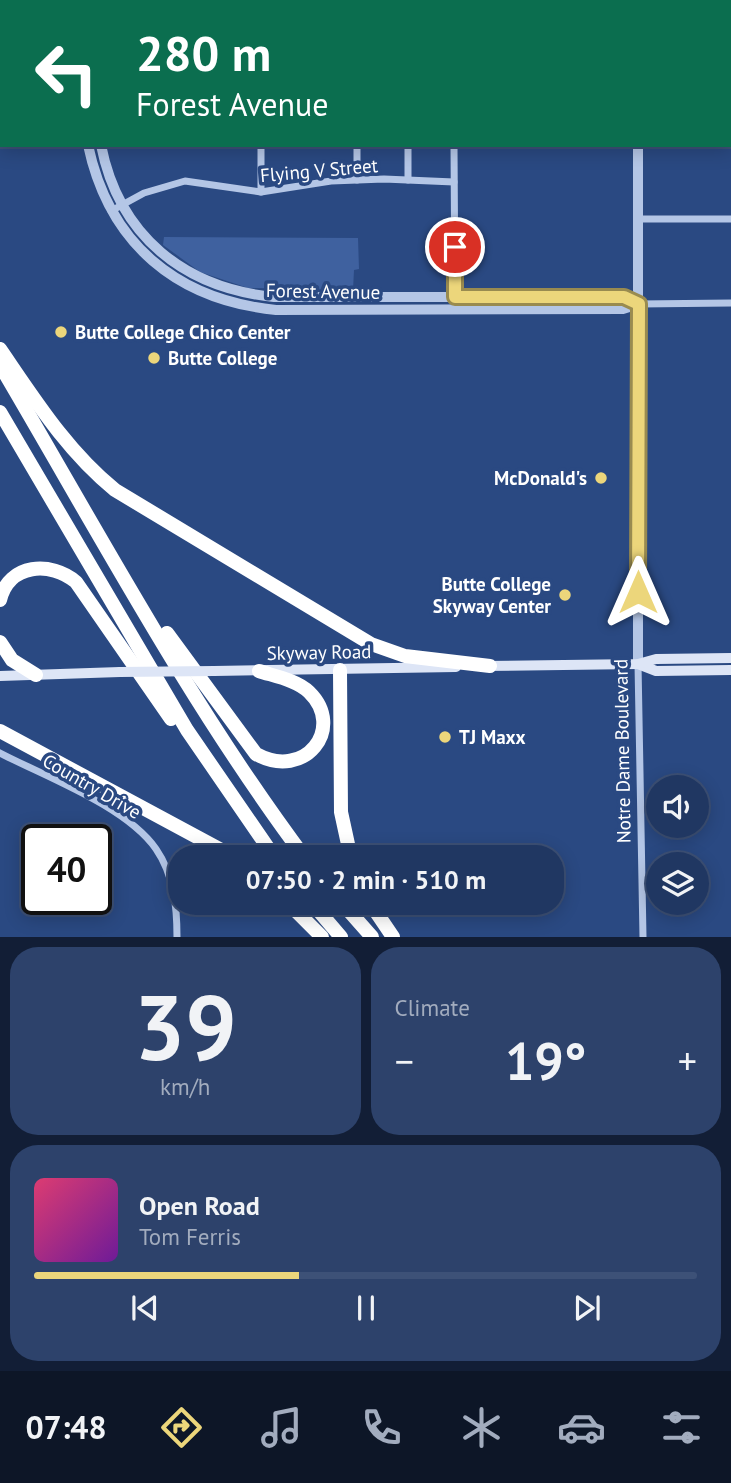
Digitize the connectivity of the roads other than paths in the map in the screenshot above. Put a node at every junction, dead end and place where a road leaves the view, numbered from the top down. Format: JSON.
{"nodes":[{"id":1,"x":89,"y":147,"type":"edge"},
{"id":2,"x":101,"y":147,"type":"edge"},
{"id":3,"x":261,"y":147,"type":"edge"},
{"id":4,"x":357,"y":147,"type":"edge"},
{"id":5,"x":408,"y":147,"type":"edge"},
{"id":6,"x":454,"y":147,"type":"edge"},
{"id":7,"x":638,"y":147,"type":"edge"},
{"id":8,"x":357,"y":180,"type":"junction"},
{"id":9,"x":408,"y":180,"type":"junction"},
{"id":10,"x":454,"y":182,"type":"junction"},
{"id":11,"x":261,"y":192,"type":"junction"},
{"id":12,"x":122,"y":205,"type":"junction"},
{"id":13,"x":111,"y":211,"type":"junction"},
{"id":14,"x":638,"y":219,"type":"junction"},
{"id":15,"x":731,"y":219,"type":"edge"},
{"id":16,"x":455,"y":297,"type":"junction"},
{"id":17,"x":731,"y":303,"type":"edge"},
{"id":18,"x":639,"y":304,"type":"junction"},
{"id":19,"x":455,"y":309,"type":"junction"},
{"id":20,"x":0,"y":349,"type":"edge"},
{"id":21,"x":0,"y":365,"type":"edge"},
{"id":22,"x":0,"y":412,"type":"edge"},
{"id":23,"x":113,"y":557,"type":"junction"},
{"id":24,"x":0,"y":600,"type":"edge"},
{"id":25,"x":0,"y":642,"type":"edge"},
{"id":26,"x":731,"y":658,"type":"edge"},
{"id":27,"x":638,"y":664,"type":"junction"},
{"id":28,"x":490,"y":666,"type":"junction"},
{"id":29,"x":341,"y":670,"type":"junction"},
{"id":30,"x":731,"y":670,"type":"edge"},
{"id":31,"x":259,"y":671,"type":"junction"},
{"id":32,"x":0,"y":676,"type":"edge"},
{"id":33,"x":36,"y":676,"type":"junction"},
{"id":34,"x":0,"y":731,"type":"edge"},
{"id":35,"x":0,"y":753,"type":"edge"},
{"id":36,"x":222,"y":784,"type":"junction"},
{"id":37,"x":212,"y":845,"type":"edge"},
{"id":38,"x":266,"y":845,"type":"edge"},
{"id":39,"x":296,"y":845,"type":"edge"},
{"id":40,"x":348,"y":845,"type":"edge"},
{"id":41,"x":300,"y":915,"type":"edge"},
{"id":42,"x":322,"y":915,"type":"edge"},
{"id":43,"x":353,"y":915,"type":"edge"},
{"id":44,"x":378,"y":915,"type":"edge"},
{"id":45,"x":177,"y":937,"type":"edge"},
{"id":46,"x":322,"y":937,"type":"edge"},
{"id":47,"x":341,"y":937,"type":"edge"},
{"id":48,"x":372,"y":937,"type":"edge"},
{"id":49,"x":393,"y":937,"type":"edge"},
{"id":50,"x":643,"y":937,"type":"edge"}],
"edges":[{"from":1,"to":13,"type":"street","name":"Forest Avenue"},
{"from":2,"to":12,"type":"street","name":"Forest Avenue"},
{"from":3,"to":11,"type":"street"},
{"from":4,"to":8,"type":"street"},
{"from":5,"to":9,"type":"street"},
{"from":6,"to":10,"type":"street"},
{"from":7,"to":14,"type":"street","name":"Notre Dame Boulevard"},
{"from":8,"to":9,"type":"street","name":"Flying V Street"},
{"from":8,"to":11,"type":"street","name":"Flying V Street"},
{"from":9,"to":10,"type":"street","name":"Flying V Street"},
{"from":10,"to":16,"type":"street"},
{"from":11,"to":12,"type":"street","name":"Flying V Street"},
{"from":12,"to":13,"type":"street","name":"Flying V Street"},
{"from":12,"to":16,"type":"street","name":"Forest Avenue"},
{"from":13,"to":19,"type":"street","name":"Forest Avenue"},
{"from":14,"to":15,"type":"street"},
{"from":14,"to":18,"type":"street","name":"Notre Dame Boulevard"},
{"from":16,"to":18,"type":"street","name":"Forest Avenue"},
{"from":16,"to":19,"type":"street"},
{"from":17,"to":18,"type":"street","name":"Forest Avenue"},
{"from":18,"to":19,"type":"street","name":"Forest Avenue"},
{"from":18,"to":27,"type":"street","name":"Notre Dame Boulevard"},
{"from":20,"to":28,"type":"highway"},
{"from":21,"to":23,"type":"highway"},
{"from":22,"to":36,"type":"highway"},
{"from":23,"to":31,"type":"highway"},
{"from":23,"to":39,"type":"highway"},
{"from":24,"to":36,"type":"highway"},
{"from":25,"to":33,"type":"highway"},
{"from":26,"to":27,"type":"main road","name":"Skyway Road"},
{"from":27,"to":28,"type":"main road","name":"Skyway Road"},
{"from":27,"to":30,"type":"main road","name":"Skyway Road"},
{"from":27,"to":50,"type":"street","name":"Notre Dame Boulevard"},
{"from":28,"to":29,"type":"main road","name":"Skyway Road"},
{"from":29,"to":31,"type":"main road","name":"Skyway Road"},
{"from":29,"to":40,"type":"highway"},
{"from":31,"to":33,"type":"main road","name":"Skyway Road","bridge":true},
{"from":32,"to":33,"type":"main road","name":"Skyway Road"},
{"from":34,"to":37,"type":"highway"},
{"from":35,"to":45,"type":"street","name":"Country Drive"},
{"from":36,"to":38,"type":"highway"},
{"from":41,"to":46,"type":"highway"},
{"from":42,"to":47,"type":"highway"},
{"from":43,"to":48,"type":"highway"},
{"from":44,"to":49,"type":"highway"}]}
